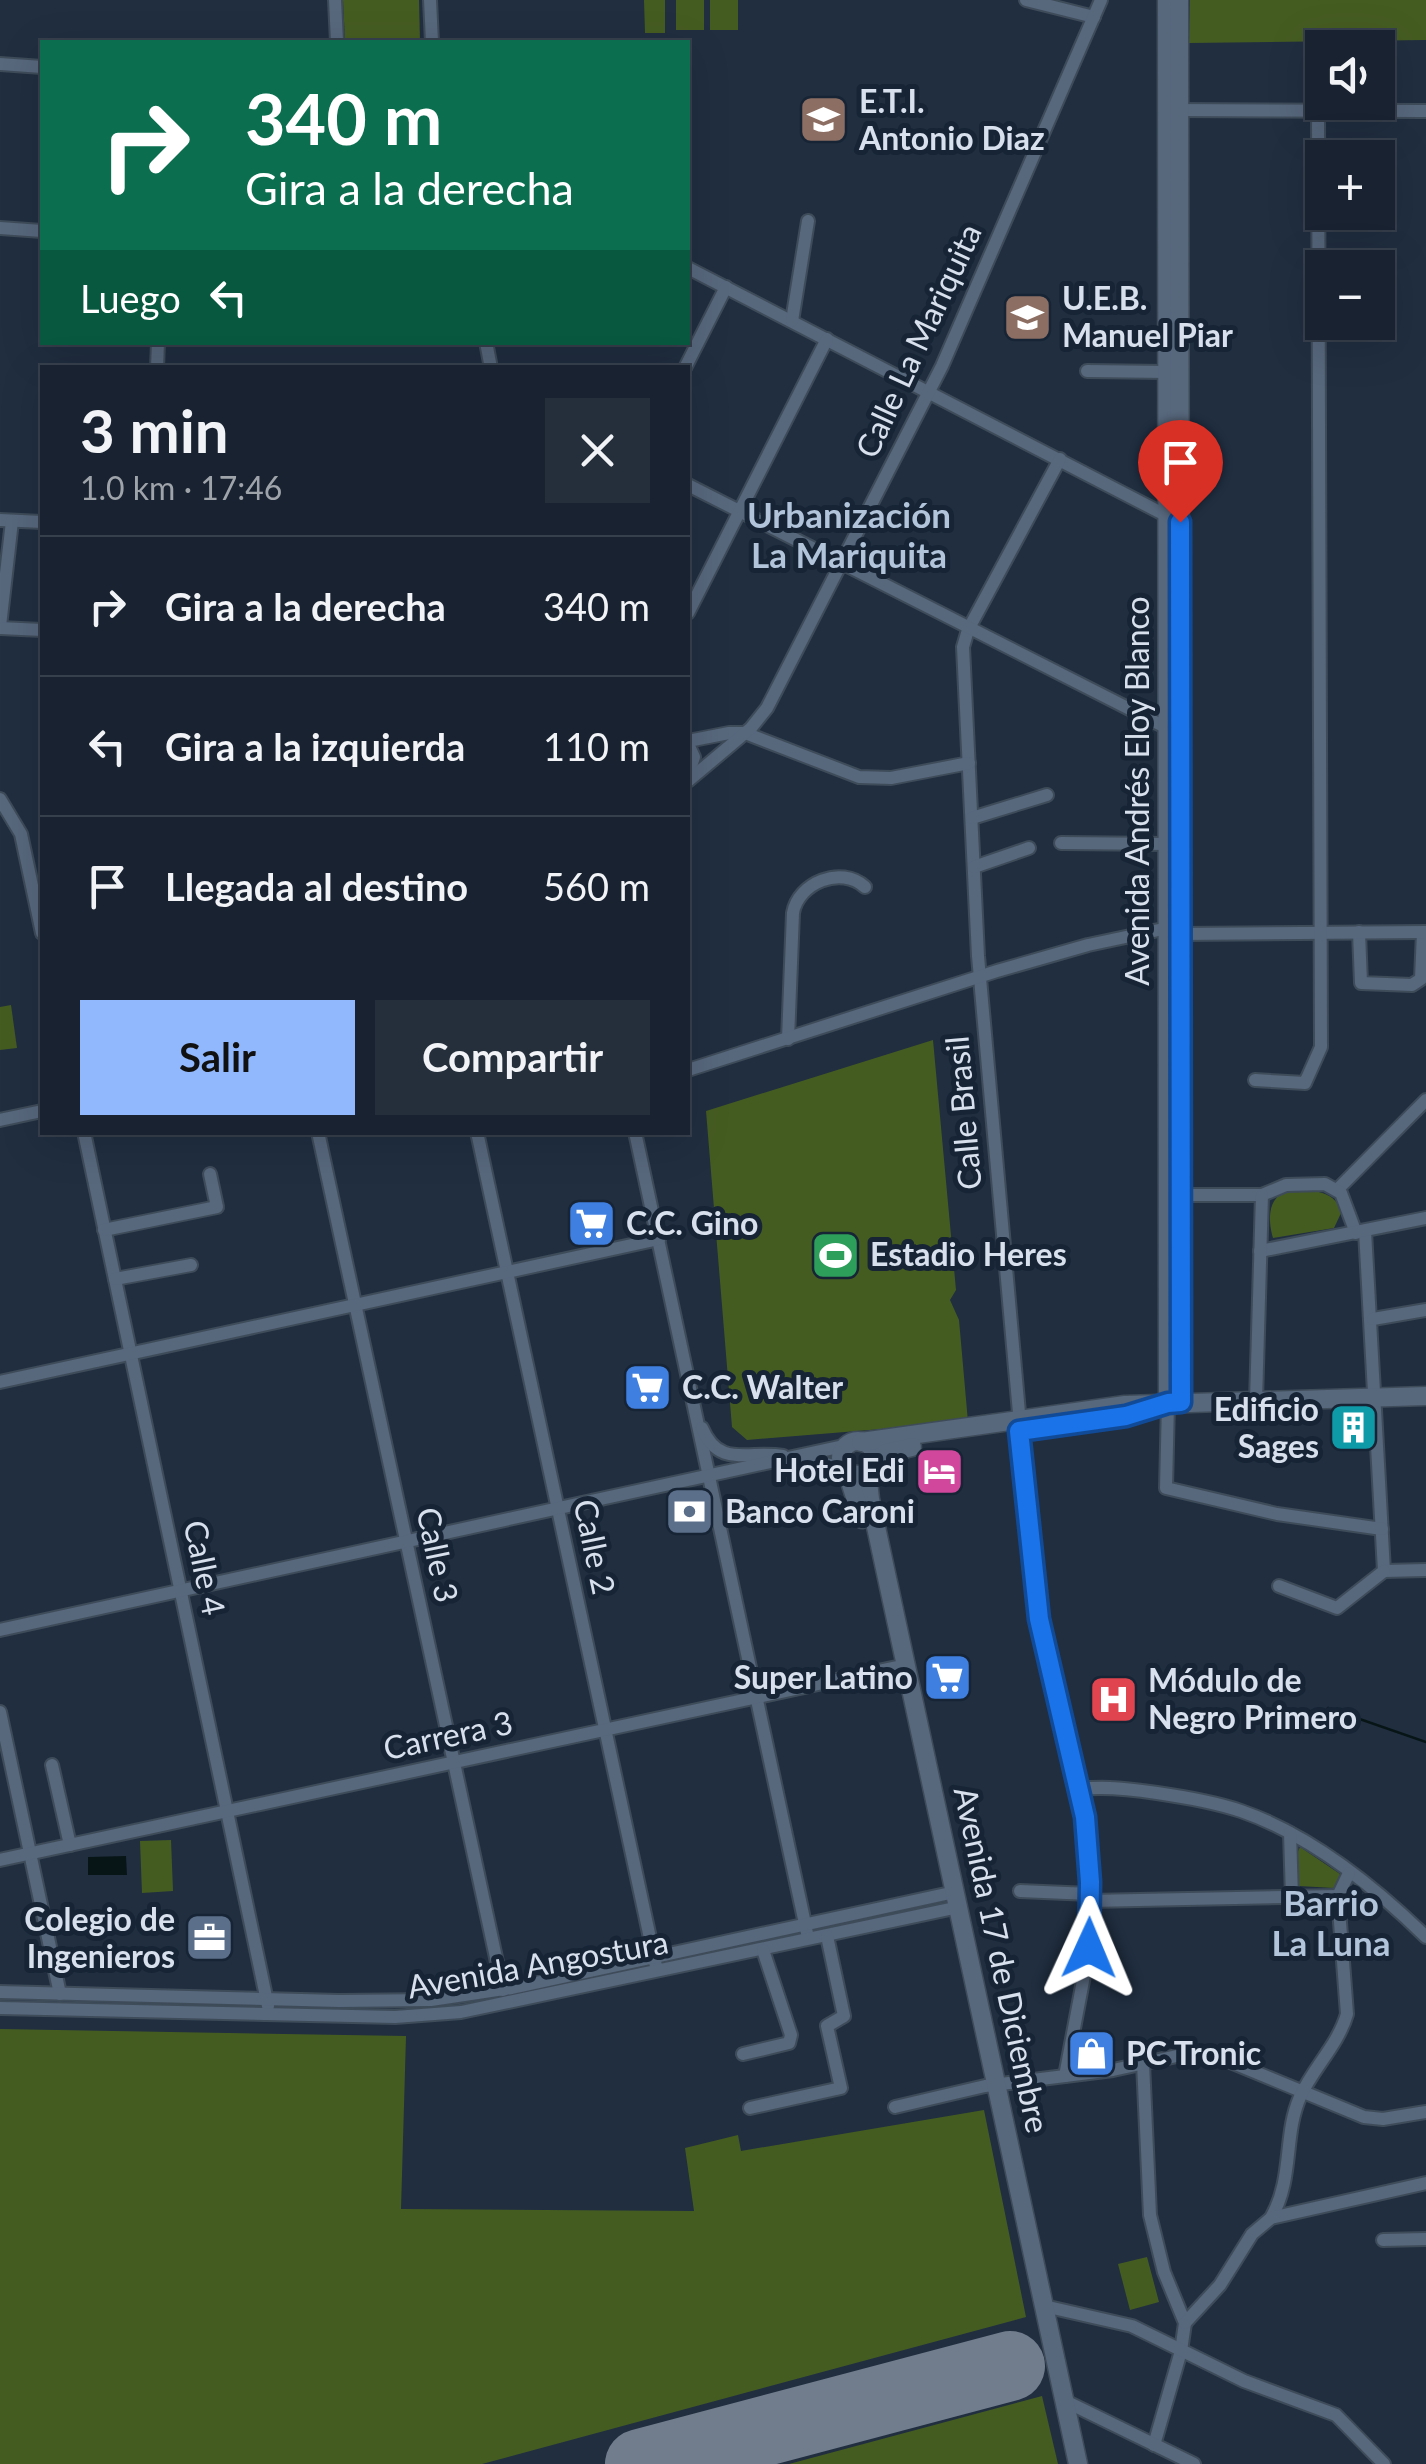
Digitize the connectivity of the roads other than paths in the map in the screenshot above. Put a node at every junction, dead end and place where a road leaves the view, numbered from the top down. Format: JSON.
{"nodes":[{"id":1,"x":335,"y":0,"type":"edge"},
{"id":2,"x":430,"y":0,"type":"edge"},
{"id":3,"x":1026,"y":0,"type":"edge"},
{"id":4,"x":1101,"y":0,"type":"edge"},
{"id":5,"x":1167,"y":0,"type":"edge"},
{"id":6,"x":1180,"y":0,"type":"edge"},
{"id":7,"x":1094,"y":17,"type":"junction"},
{"id":8,"x":337,"y":40,"type":"edge"},
{"id":9,"x":432,"y":40,"type":"edge"},
{"id":10,"x":0,"y":64,"type":"edge"},
{"id":11,"x":40,"y":67,"type":"edge"},
{"id":12,"x":1173,"y":110,"type":"junction"},
{"id":13,"x":1395,"y":110,"type":"edge"},
{"id":14,"x":1426,"y":110,"type":"edge"},
{"id":15,"x":1305,"y":111,"type":"edge"},
{"id":16,"x":1318,"y":120,"type":"edge"},
{"id":17,"x":808,"y":221,"type":"dead end"},
{"id":18,"x":0,"y":228,"type":"edge"},
{"id":19,"x":40,"y":230,"type":"edge"},
{"id":20,"x":690,"y":269,"type":"edge"},
{"id":21,"x":726,"y":288,"type":"junction"},
{"id":22,"x":792,"y":321,"type":"junction"},
{"id":23,"x":827,"y":339,"type":"junction"},
{"id":24,"x":687,"y":365,"type":"edge"},
{"id":25,"x":1086,"y":370,"type":"dead end"},
{"id":26,"x":1167,"y":372,"type":"junction"},
{"id":27,"x":930,"y":392,"type":"junction"},
{"id":28,"x":1060,"y":459,"type":"junction"},
{"id":29,"x":690,"y":486,"type":"edge"},
{"id":30,"x":740,"y":512,"type":"junction"},
{"id":31,"x":1174,"y":519,"type":"junction"},
{"id":32,"x":6,"y":520,"type":"edge"},
{"id":33,"x":40,"y":522,"type":"edge"},
{"id":34,"x":841,"y":564,"type":"junction"},
{"id":35,"x":690,"y":610,"type":"edge"},
{"id":36,"x":0,"y":627,"type":"edge"},
{"id":37,"x":40,"y":630,"type":"edge"},
{"id":38,"x":968,"y":630,"type":"junction"},
{"id":39,"x":1174,"y":732,"type":"junction"},
{"id":40,"x":744,"y":734,"type":"junction"},
{"id":41,"x":690,"y":743,"type":"edge"},
{"id":42,"x":690,"y":745,"type":"edge"},
{"id":43,"x":969,"y":763,"type":"junction"},
{"id":44,"x":690,"y":771,"type":"edge"},
{"id":45,"x":690,"y":776,"type":"edge"},
{"id":46,"x":1046,"y":795,"type":"dead end"},
{"id":47,"x":0,"y":799,"type":"edge"},
{"id":48,"x":972,"y":818,"type":"junction"},
{"id":49,"x":1060,"y":843,"type":"dead end"},
{"id":50,"x":1168,"y":844,"type":"junction"},
{"id":51,"x":1029,"y":848,"type":"dead end"},
{"id":52,"x":974,"y":867,"type":"junction"},
{"id":53,"x":37,"y":883,"type":"edge"},
{"id":54,"x":865,"y":887,"type":"dead end"},
{"id":55,"x":40,"y":914,"type":"edge"},
{"id":56,"x":1174,"y":931,"type":"junction"},
{"id":57,"x":1359,"y":932,"type":"junction"},
{"id":58,"x":1424,"y":932,"type":"edge"},
{"id":59,"x":1319,"y":933,"type":"junction"},
{"id":60,"x":980,"y":977,"type":"junction"},
{"id":61,"x":788,"y":1039,"type":"junction"},
{"id":62,"x":690,"y":1069,"type":"edge"},
{"id":63,"x":1255,"y":1080,"type":"dead end"},
{"id":64,"x":1426,"y":1100,"type":"edge"},
{"id":65,"x":40,"y":1111,"type":"edge"},
{"id":66,"x":0,"y":1120,"type":"edge"},
{"id":67,"x":85,"y":1135,"type":"edge"},
{"id":68,"x":319,"y":1135,"type":"edge"},
{"id":69,"x":478,"y":1135,"type":"edge"},
{"id":70,"x":636,"y":1135,"type":"edge"},
{"id":71,"x":210,"y":1174,"type":"dead end"},
{"id":72,"x":1338,"y":1189,"type":"junction"},
{"id":73,"x":1262,"y":1194,"type":"junction"},
{"id":74,"x":1181,"y":1195,"type":"junction"},
{"id":75,"x":1426,"y":1218,"type":"edge"},
{"id":76,"x":104,"y":1230,"type":"junction"},
{"id":77,"x":1361,"y":1232,"type":"junction"},
{"id":78,"x":659,"y":1240,"type":"junction"},
{"id":79,"x":1260,"y":1251,"type":"junction"},
{"id":80,"x":192,"y":1266,"type":"dead end"},
{"id":81,"x":507,"y":1272,"type":"junction"},
{"id":82,"x":115,"y":1279,"type":"junction"},
{"id":83,"x":356,"y":1305,"type":"junction"},
{"id":84,"x":1426,"y":1310,"type":"edge"},
{"id":85,"x":1372,"y":1320,"type":"junction"},
{"id":86,"x":130,"y":1353,"type":"junction"},
{"id":87,"x":0,"y":1382,"type":"edge"},
{"id":88,"x":1426,"y":1396,"type":"edge"},
{"id":89,"x":1376,"y":1398,"type":"junction"},
{"id":90,"x":1256,"y":1402,"type":"junction"},
{"id":91,"x":1175,"y":1403,"type":"junction"},
{"id":92,"x":697,"y":1416,"type":"junction"},
{"id":93,"x":1018,"y":1426,"type":"junction"},
{"id":94,"x":855,"y":1443,"type":"junction"},
{"id":95,"x":794,"y":1458,"type":"junction"},
{"id":96,"x":873,"y":1468,"type":"junction"},
{"id":97,"x":846,"y":1470,"type":"junction"},
{"id":98,"x":708,"y":1476,"type":"junction"},
{"id":99,"x":557,"y":1509,"type":"junction"},
{"id":100,"x":1382,"y":1529,"type":"junction"},
{"id":101,"x":406,"y":1542,"type":"junction"},
{"id":102,"x":1426,"y":1570,"type":"edge"},
{"id":103,"x":1384,"y":1571,"type":"junction"},
{"id":104,"x":1279,"y":1586,"type":"dead end"},
{"id":105,"x":181,"y":1591,"type":"junction"},
{"id":106,"x":0,"y":1630,"type":"edge"},
{"id":107,"x":900,"y":1666,"type":"junction"},
{"id":108,"x":756,"y":1698,"type":"junction"},
{"id":109,"x":0,"y":1712,"type":"edge"},
{"id":110,"x":605,"y":1731,"type":"junction"},
{"id":111,"x":454,"y":1762,"type":"junction"},
{"id":112,"x":52,"y":1765,"type":"dead end"},
{"id":113,"x":1080,"y":1789,"type":"junction"},
{"id":114,"x":227,"y":1811,"type":"junction"},
{"id":115,"x":1290,"y":1834,"type":"junction"},
{"id":116,"x":70,"y":1845,"type":"junction"},
{"id":117,"x":31,"y":1854,"type":"junction"},
{"id":118,"x":0,"y":1860,"type":"edge"},
{"id":119,"x":1349,"y":1872,"type":"junction"},
{"id":120,"x":1020,"y":1891,"type":"dead end"},
{"id":121,"x":1338,"y":1896,"type":"junction"},
{"id":122,"x":1090,"y":1897,"type":"junction"},
{"id":123,"x":1292,"y":1897,"type":"junction"},
{"id":124,"x":951,"y":1901,"type":"junction"},
{"id":125,"x":805,"y":1925,"type":"junction"},
{"id":126,"x":827,"y":1936,"type":"junction"},
{"id":127,"x":1426,"y":1937,"type":"edge"},
{"id":128,"x":808,"y":1940,"type":"junction"},
{"id":129,"x":762,"y":1950,"type":"junction"},
{"id":130,"x":655,"y":1958,"type":"junction"},
{"id":131,"x":658,"y":1973,"type":"junction"},
{"id":132,"x":502,"y":1990,"type":"junction"},
{"id":133,"x":0,"y":1992,"type":"edge"},
{"id":134,"x":60,"y":1994,"type":"junction"},
{"id":135,"x":266,"y":1999,"type":"junction"},
{"id":136,"x":0,"y":2008,"type":"edge"},
{"id":137,"x":270,"y":2014,"type":"junction"},
{"id":138,"x":743,"y":2054,"type":"dead end"},
{"id":139,"x":1143,"y":2063,"type":"junction"},
{"id":140,"x":1065,"y":2076,"type":"junction"},
{"id":141,"x":991,"y":2085,"type":"junction"},
{"id":142,"x":1302,"y":2092,"type":"junction"},
{"id":143,"x":750,"y":2108,"type":"dead end"},
{"id":144,"x":895,"y":2108,"type":"dead end"},
{"id":145,"x":1426,"y":2112,"type":"edge"},
{"id":146,"x":1426,"y":2184,"type":"edge"},
{"id":147,"x":1270,"y":2218,"type":"junction"},
{"id":148,"x":1426,"y":2239,"type":"edge"},
{"id":149,"x":1383,"y":2240,"type":"dead end"},
{"id":150,"x":1044,"y":2306,"type":"junction"},
{"id":151,"x":1185,"y":2323,"type":"junction"},
{"id":152,"x":1180,"y":2350,"type":"junction"},
{"id":153,"x":1064,"y":2401,"type":"junction"},
{"id":154,"x":1154,"y":2444,"type":"junction"},
{"id":155,"x":1176,"y":2460,"type":"edge"},
{"id":156,"x":1066,"y":2464,"type":"edge"},
{"id":157,"x":1078,"y":2464,"type":"edge"},
{"id":158,"x":1194,"y":2464,"type":"edge"},
{"id":159,"x":1384,"y":2464,"type":"edge"}],
"edges":[{"from":1,"to":8,"type":"street"},
{"from":2,"to":9,"type":"street"},
{"from":3,"to":7,"type":"street"},
{"from":4,"to":7,"type":"street","name":"Calle La Mariquita"},
{"from":5,"to":12,"type":"street","name":"Avenida Andrés Eloy Blanco"},
{"from":6,"to":12,"type":"street","name":"Avenida Andrés Eloy Blanco"},
{"from":7,"to":27,"type":"street","name":"Calle La Mariquita"},
{"from":10,"to":11,"type":"street"},
{"from":12,"to":15,"type":"street"},
{"from":12,"to":26,"type":"street","name":"Avenida Andrés Eloy Blanco"},
{"from":12,"to":31,"type":"street","name":"Avenida Andrés Eloy Blanco"},
{"from":13,"to":14,"type":"street"},
{"from":16,"to":59,"type":"street"},
{"from":17,"to":22,"type":"street"},
{"from":18,"to":19,"type":"street"},
{"from":20,"to":21,"type":"street"},
{"from":21,"to":22,"type":"street"},
{"from":21,"to":24,"type":"street"},
{"from":22,"to":23,"type":"street"},
{"from":23,"to":27,"type":"street"},
{"from":23,"to":30,"type":"street"},
{"from":25,"to":26,"type":"street"},
{"from":26,"to":31,"type":"street","name":"Avenida Andrés Eloy Blanco"},
{"from":27,"to":28,"type":"street"},
{"from":27,"to":34,"type":"street","name":"Calle La Mariquita"},
{"from":28,"to":31,"type":"street"},
{"from":28,"to":38,"type":"street","name":"Calle Brasil"},
{"from":29,"to":30,"type":"street"},
{"from":30,"to":34,"type":"street"},
{"from":30,"to":35,"type":"street"},
{"from":31,"to":39,"type":"street","name":"Avenida Andrés Eloy Blanco"},
{"from":32,"to":33,"type":"street"},
{"from":32,"to":36,"type":"street"},
{"from":34,"to":38,"type":"street"},
{"from":34,"to":40,"type":"street","name":"Calle La Mariquita"},
{"from":36,"to":37,"type":"street"},
{"from":38,"to":39,"type":"street"},
{"from":38,"to":43,"type":"street","name":"Calle Brasil"},
{"from":39,"to":50,"type":"street","name":"Avenida Andrés Eloy Blanco"},
{"from":39,"to":56,"type":"street","name":"Avenida Andrés Eloy Blanco"},
{"from":40,"to":41,"type":"street"},
{"from":40,"to":43,"type":"street"},
{"from":40,"to":45,"type":"street","name":"Calle La Mariquita"},
{"from":42,"to":44,"type":"street"},
{"from":43,"to":48,"type":"street","name":"Calle Brasil"},
{"from":46,"to":48,"type":"street"},
{"from":47,"to":53,"type":"street"},
{"from":48,"to":52,"type":"street","name":"Calle Brasil"},
{"from":49,"to":50,"type":"street"},
{"from":50,"to":56,"type":"street","name":"Avenida Andrés Eloy Blanco"},
{"from":51,"to":52,"type":"street"},
{"from":52,"to":60,"type":"street","name":"Calle Brasil"},
{"from":53,"to":55,"type":"street"},
{"from":54,"to":61,"type":"street"},
{"from":56,"to":59,"type":"street"},
{"from":56,"to":60,"type":"street"},
{"from":56,"to":74,"type":"street","name":"Avenida Andrés Eloy Blanco"},
{"from":56,"to":91,"type":"street","name":"Avenida Andrés Eloy Blanco"},
{"from":57,"to":58,"type":"street"},
{"from":57,"to":58,"type":"street"},
{"from":57,"to":59,"type":"street"},
{"from":59,"to":63,"type":"street"},
{"from":60,"to":61,"type":"street"},
{"from":60,"to":93,"type":"street","name":"Calle Brasil"},
{"from":61,"to":62,"type":"street"},
{"from":64,"to":72,"type":"street"},
{"from":65,"to":66,"type":"street"},
{"from":67,"to":76,"type":"street","name":"Calle 4"},
{"from":68,"to":83,"type":"street","name":"Calle 3"},
{"from":69,"to":81,"type":"street","name":"Calle 2"},
{"from":70,"to":78,"type":"street"},
{"from":71,"to":76,"type":"street"},
{"from":72,"to":73,"type":"street"},
{"from":72,"to":77,"type":"street"},
{"from":73,"to":74,"type":"street"},
{"from":73,"to":79,"type":"street"},
{"from":74,"to":91,"type":"street","name":"Avenida Andrés Eloy Blanco"},
{"from":75,"to":77,"type":"street"},
{"from":76,"to":82,"type":"street","name":"Calle 4"},
{"from":77,"to":79,"type":"street"},
{"from":77,"to":85,"type":"street"},
{"from":78,"to":81,"type":"street"},
{"from":78,"to":92,"type":"street"},
{"from":79,"to":90,"type":"street"},
{"from":80,"to":82,"type":"street"},
{"from":81,"to":83,"type":"street"},
{"from":81,"to":99,"type":"street","name":"Calle 2"},
{"from":82,"to":86,"type":"street","name":"Calle 4"},
{"from":83,"to":86,"type":"street"},
{"from":83,"to":101,"type":"street","name":"Calle 3"},
{"from":84,"to":85,"type":"street"},
{"from":85,"to":89,"type":"street"},
{"from":86,"to":87,"type":"street"},
{"from":86,"to":105,"type":"street","name":"Calle 4"},
{"from":88,"to":89,"type":"street"},
{"from":89,"to":90,"type":"street"},
{"from":89,"to":100,"type":"street"},
{"from":90,"to":91,"type":"street"},
{"from":91,"to":93,"type":"street"},
{"from":91,"to":100,"type":"street"},
{"from":92,"to":95,"type":"street"},
{"from":92,"to":98,"type":"street"},
{"from":93,"to":94,"type":"street"},
{"from":93,"to":96,"type":"street"},
{"from":93,"to":113,"type":"street","name":"Calle Brasil"},
{"from":94,"to":95,"type":"street"},
{"from":94,"to":96,"type":"street"},
{"from":94,"to":97,"type":"street"},
{"from":95,"to":97,"type":"street"},
{"from":95,"to":98,"type":"street"},
{"from":96,"to":97,"type":"street"},
{"from":96,"to":107,"type":"street","name":"Avenida 17 de Diciembre"},
{"from":97,"to":107,"type":"street","name":"Avenida 17 de Diciembre"},
{"from":98,"to":99,"type":"street"},
{"from":98,"to":108,"type":"street"},
{"from":99,"to":101,"type":"street"},
{"from":99,"to":110,"type":"street","name":"Calle 2"},
{"from":100,"to":103,"type":"street"},
{"from":101,"to":105,"type":"street"},
{"from":101,"to":111,"type":"street","name":"Calle 3"},
{"from":102,"to":103,"type":"street"},
{"from":103,"to":104,"type":"street"},
{"from":105,"to":106,"type":"street"},
{"from":105,"to":114,"type":"street","name":"Calle 4"},
{"from":107,"to":108,"type":"street","name":"Carrera 3"},
{"from":107,"to":124,"type":"street","name":"Avenida 17 de Diciembre"},
{"from":108,"to":110,"type":"street","name":"Carrera 3"},
{"from":108,"to":125,"type":"street"},
{"from":109,"to":117,"type":"street"},
{"from":110,"to":111,"type":"street","name":"Carrera 3"},
{"from":110,"to":130,"type":"street","name":"Calle 2"},
{"from":111,"to":114,"type":"street","name":"Carrera 3"},
{"from":111,"to":132,"type":"street","name":"Calle 3"},
{"from":112,"to":116,"type":"street"},
{"from":113,"to":115,"type":"street"},
{"from":113,"to":122,"type":"street","name":"Calle Brasil"},
{"from":114,"to":116,"type":"street","name":"Carrera 3"},
{"from":114,"to":135,"type":"street","name":"Calle 4"},
{"from":115,"to":119,"type":"street"},
{"from":115,"to":123,"type":"street"},
{"from":116,"to":117,"type":"street","name":"Carrera 3"},
{"from":117,"to":118,"type":"street","name":"Carrera 3"},
{"from":117,"to":134,"type":"street"},
{"from":119,"to":121,"type":"street"},
{"from":119,"to":127,"type":"street"},
{"from":120,"to":122,"type":"street"},
{"from":121,"to":123,"type":"street"},
{"from":121,"to":142,"type":"street"},
{"from":122,"to":123,"type":"street"},
{"from":122,"to":140,"type":"street","name":"Calle Brasil"},
{"from":124,"to":125,"type":"street","name":"Avenida Angostura"},
{"from":124,"to":126,"type":"street","name":"Avenida Angostura"},
{"from":124,"to":141,"type":"street","name":"Avenida 17 de Diciembre"},
{"from":125,"to":128,"type":"street"},
{"from":125,"to":130,"type":"street","name":"Avenida Angostura"},
{"from":126,"to":128,"type":"street","name":"Avenida Angostura"},
{"from":126,"to":143,"type":"street"},
{"from":128,"to":129,"type":"street","name":"Avenida Angostura"},
{"from":129,"to":131,"type":"street","name":"Avenida Angostura"},
{"from":129,"to":138,"type":"street"},
{"from":130,"to":131,"type":"street","name":"Calle 2"},
{"from":130,"to":132,"type":"street","name":"Avenida Angostura"},
{"from":131,"to":137,"type":"street","name":"Avenida Angostura"},
{"from":132,"to":135,"type":"street","name":"Avenida Angostura"},
{"from":133,"to":134,"type":"street","name":"Avenida Angostura"},
{"from":134,"to":135,"type":"street","name":"Avenida Angostura"},
{"from":135,"to":137,"type":"street","name":"Calle 4"},
{"from":136,"to":137,"type":"street","name":"Avenida Angostura"},
{"from":139,"to":140,"type":"street"},
{"from":139,"to":142,"type":"street"},
{"from":139,"to":151,"type":"street"},
{"from":140,"to":141,"type":"street"},
{"from":141,"to":144,"type":"street"},
{"from":141,"to":150,"type":"street","name":"Avenida 17 de Diciembre"},
{"from":141,"to":156,"type":"street","name":"Avenida 17 de Diciembre"},
{"from":142,"to":145,"type":"street"},
{"from":142,"to":147,"type":"street"},
{"from":146,"to":147,"type":"street"},
{"from":147,"to":151,"type":"street"},
{"from":148,"to":149,"type":"street"},
{"from":150,"to":152,"type":"street"},
{"from":150,"to":153,"type":"street","name":"Avenida 17 de Diciembre"},
{"from":151,"to":152,"type":"street"},
{"from":152,"to":154,"type":"street"},
{"from":152,"to":159,"type":"street"},
{"from":153,"to":154,"type":"street"},
{"from":153,"to":157,"type":"street","name":"Avenida 17 de Diciembre"},
{"from":154,"to":155,"type":"street"},
{"from":155,"to":158,"type":"street"}]}
